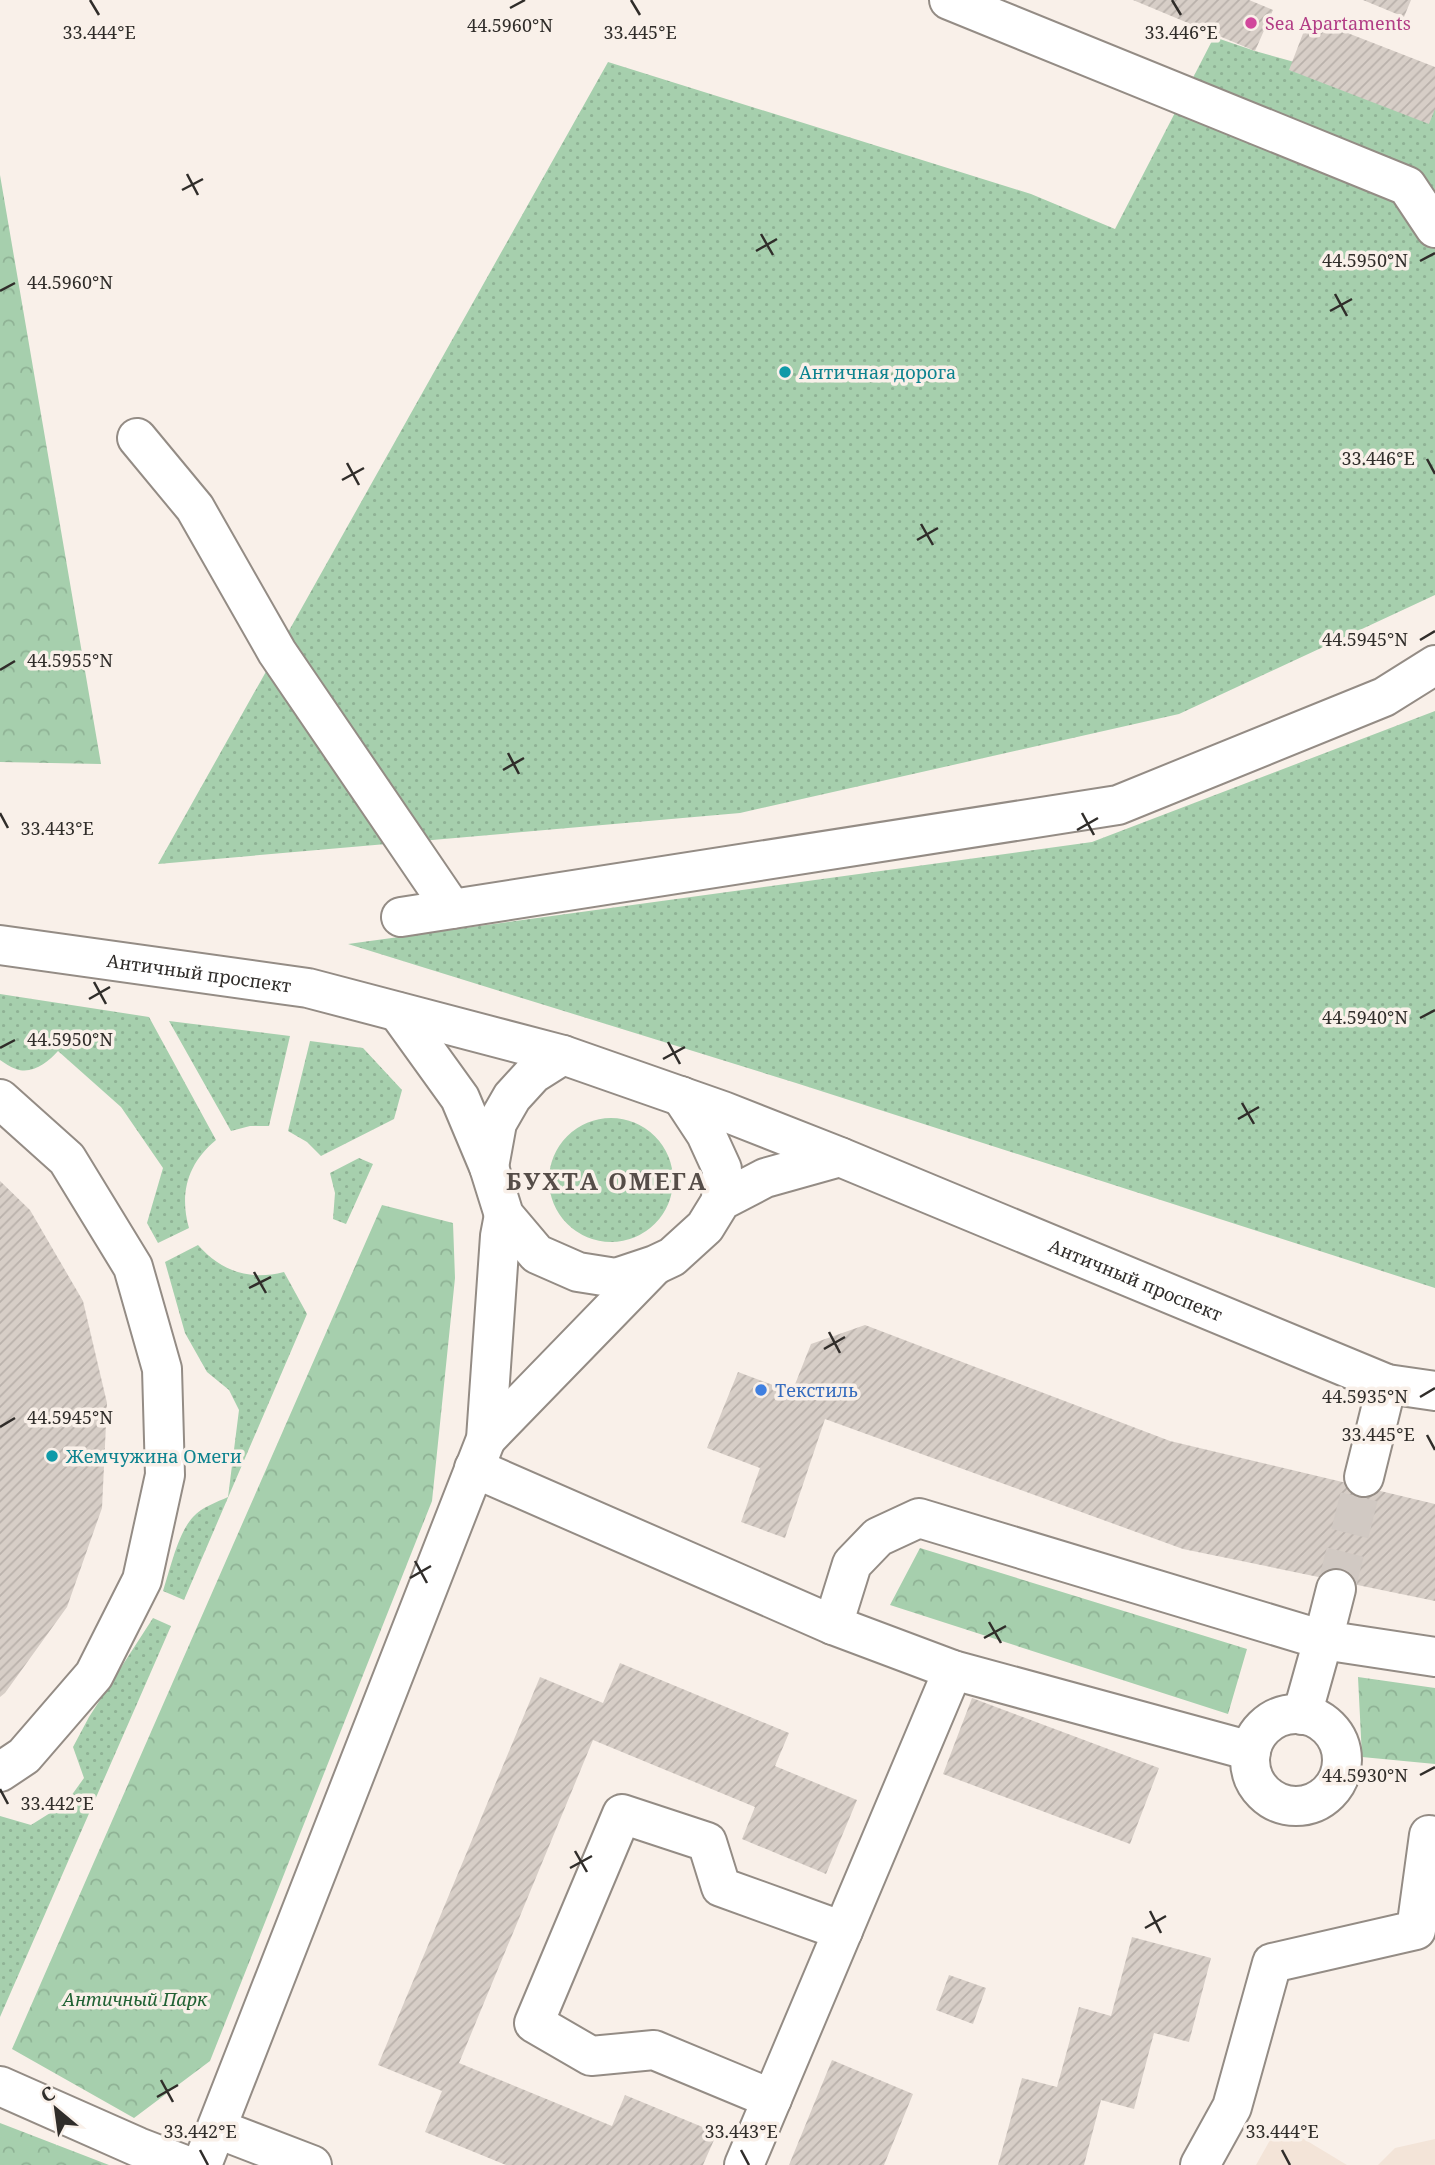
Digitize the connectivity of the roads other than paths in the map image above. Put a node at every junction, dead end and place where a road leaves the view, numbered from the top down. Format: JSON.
{"nodes":[{"id":1,"x":948,"y":0,"type":"edge"},
{"id":2,"x":1435,"y":228,"type":"edge"},
{"id":3,"x":137,"y":438,"type":"dead end"},
{"id":4,"x":1435,"y":665,"type":"edge"},
{"id":5,"x":452,"y":909,"type":"junction"},
{"id":6,"x":401,"y":917,"type":"dead end"},
{"id":7,"x":0,"y":945,"type":"edge"},
{"id":8,"x":398,"y":1012,"type":"junction"},
{"id":9,"x":563,"y":1055,"type":"junction"},
{"id":10,"x":681,"y":1096,"type":"junction"},
{"id":11,"x":0,"y":1099,"type":"edge"},
{"id":12,"x":840,"y":1157,"type":"junction"},
{"id":13,"x":489,"y":1167,"type":"junction"},
{"id":14,"x":721,"y":1201,"type":"junction"},
{"id":15,"x":504,"y":1215,"type":"junction"},
{"id":16,"x":655,"y":1265,"type":"junction"},
{"id":17,"x":1387,"y":1384,"type":"junction"},
{"id":18,"x":1435,"y":1391,"type":"edge"},
{"id":19,"x":480,"y":1454,"type":"junction"},
{"id":20,"x":1364,"y":1477,"type":"tunnel mouth"},
{"id":21,"x":1336,"y":1590,"type":"tunnel mouth"},
{"id":22,"x":833,"y":1625,"type":"junction"},
{"id":23,"x":1323,"y":1640,"type":"junction"},
{"id":24,"x":1435,"y":1657,"type":"edge"},
{"id":25,"x":953,"y":1670,"type":"junction"},
{"id":26,"x":1303,"y":1715,"type":"junction"},
{"id":27,"x":1251,"y":1751,"type":"junction"},
{"id":28,"x":0,"y":1772,"type":"edge"},
{"id":29,"x":1435,"y":1836,"type":"edge"},
{"id":30,"x":842,"y":1931,"type":"junction"},
{"id":31,"x":0,"y":2086,"type":"edge"},
{"id":32,"x":772,"y":2099,"type":"junction"},
{"id":33,"x":218,"y":2129,"type":"junction"},
{"id":34,"x":185,"y":2165,"type":"edge"},
{"id":35,"x":202,"y":2165,"type":"edge"},
{"id":36,"x":312,"y":2165,"type":"edge"},
{"id":37,"x":744,"y":2165,"type":"edge"},
{"id":38,"x":1200,"y":2165,"type":"edge"}],
"edges":[{"from":1,"to":2,"type":"street"},
{"from":3,"to":5,"type":"street"},
{"from":4,"to":5,"type":"street"},
{"from":5,"to":6,"type":"street"},
{"from":7,"to":8,"type":"street","name":"Античный проспект"},
{"from":8,"to":9,"type":"street","name":"Античный проспект"},
{"from":8,"to":13,"type":"street"},
{"from":9,"to":10,"type":"street","name":"Античный проспект"},
{"from":9,"to":13,"type":"street"},
{"from":10,"to":12,"type":"street","name":"Античный проспект"},
{"from":10,"to":14,"type":"street"},
{"from":11,"to":28,"type":"street"},
{"from":12,"to":14,"type":"street"},
{"from":12,"to":17,"type":"street","name":"Античный проспект"},
{"from":13,"to":15,"type":"street"},
{"from":14,"to":16,"type":"street"},
{"from":15,"to":16,"type":"street"},
{"from":15,"to":19,"type":"street"},
{"from":16,"to":19,"type":"street"},
{"from":17,"to":18,"type":"street","name":"Античный проспект"},
{"from":17,"to":20,"type":"street"},
{"from":19,"to":22,"type":"street"},
{"from":19,"to":33,"type":"street"},
{"from":21,"to":23,"type":"street"},
{"from":22,"to":23,"type":"street"},
{"from":22,"to":25,"type":"street"},
{"from":23,"to":24,"type":"street"},
{"from":23,"to":26,"type":"street"},
{"from":25,"to":27,"type":"street"},
{"from":25,"to":30,"type":"street"},
{"from":26,"to":27,"type":"street"},
{"from":26,"to":27,"type":"street"},
{"from":29,"to":38,"type":"street"},
{"from":30,"to":32,"type":"street"},
{"from":30,"to":32,"type":"street"},
{"from":31,"to":34,"type":"street"},
{"from":32,"to":37,"type":"street"},
{"from":33,"to":35,"type":"street"},
{"from":33,"to":36,"type":"street"}]}
